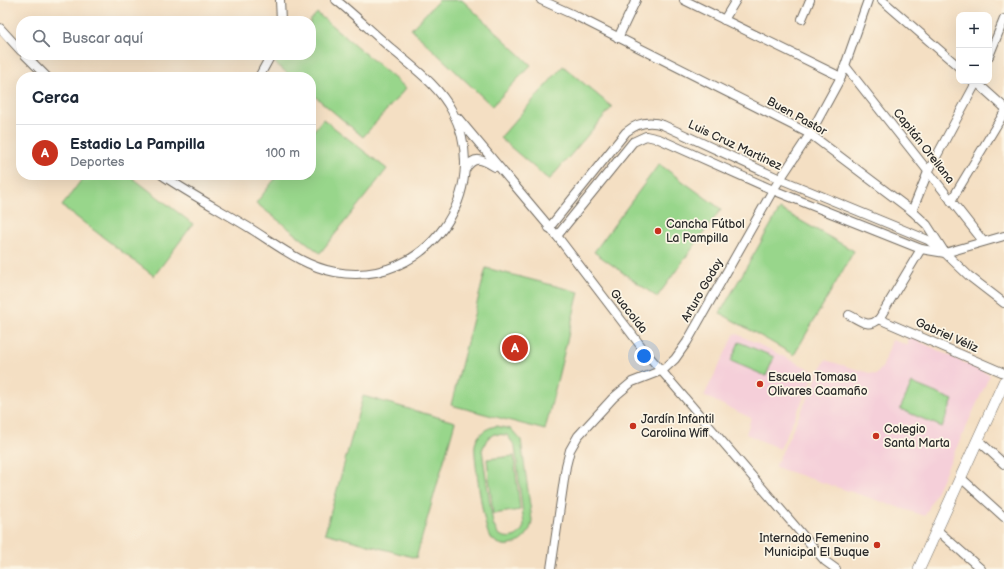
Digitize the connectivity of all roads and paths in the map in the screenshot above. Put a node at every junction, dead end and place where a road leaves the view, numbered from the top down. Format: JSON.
{"nodes":[{"id":1,"x":280,"y":0,"type":"edge"},
{"id":2,"x":336,"y":0,"type":"edge"},
{"id":3,"x":541,"y":0,"type":"edge"},
{"id":4,"x":636,"y":0,"type":"edge"},
{"id":5,"x":684,"y":0,"type":"edge"},
{"id":6,"x":736,"y":0,"type":"edge"},
{"id":7,"x":800,"y":0,"type":"edge"},
{"id":8,"x":868,"y":0,"type":"edge"},
{"id":9,"x":882,"y":0,"type":"edge"},
{"id":10,"x":809,"y":2,"type":"edge"},
{"id":11,"x":281,"y":16,"type":"edge"},
{"id":12,"x":802,"y":19,"type":"dead end"},
{"id":13,"x":1004,"y":19,"type":"edge"},
{"id":14,"x":724,"y":20,"type":"junction"},
{"id":15,"x":0,"y":28,"type":"edge"},
{"id":16,"x":618,"y":38,"type":"junction"},
{"id":17,"x":16,"y":46,"type":"edge"},
{"id":18,"x":992,"y":49,"type":"edge"},
{"id":19,"x":30,"y":60,"type":"edge"},
{"id":20,"x":268,"y":60,"type":"edge"},
{"id":21,"x":956,"y":64,"type":"edge"},
{"id":22,"x":846,"y":67,"type":"junction"},
{"id":23,"x":42,"y":72,"type":"edge"},
{"id":24,"x":262,"y":72,"type":"edge"},
{"id":25,"x":841,"y":77,"type":"junction"},
{"id":26,"x":974,"y":84,"type":"edge"},
{"id":27,"x":979,"y":84,"type":"edge"},
{"id":28,"x":1004,"y":108,"type":"edge"},
{"id":29,"x":452,"y":110,"type":"junction"},
{"id":30,"x":1004,"y":113,"type":"edge"},
{"id":31,"x":810,"y":134,"type":"junction"},
{"id":32,"x":465,"y":171,"type":"junction"},
{"id":33,"x":502,"y":172,"type":"junction"},
{"id":34,"x":928,"y":172,"type":"junction"},
{"id":35,"x":780,"y":179,"type":"junction"},
{"id":36,"x":170,"y":180,"type":"edge"},
{"id":37,"x":773,"y":190,"type":"junction"},
{"id":38,"x":952,"y":201,"type":"junction"},
{"id":39,"x":912,"y":211,"type":"junction"},
{"id":40,"x":549,"y":228,"type":"junction"},
{"id":41,"x":556,"y":236,"type":"junction"},
{"id":42,"x":1004,"y":236,"type":"edge"},
{"id":43,"x":982,"y":240,"type":"junction"},
{"id":44,"x":921,"y":249,"type":"junction"},
{"id":45,"x":945,"y":253,"type":"junction"},
{"id":46,"x":1004,"y":303,"type":"edge"},
{"id":47,"x":849,"y":315,"type":"dead end"},
{"id":48,"x":879,"y":319,"type":"junction"},
{"id":49,"x":663,"y":370,"type":"junction"},
{"id":50,"x":1004,"y":374,"type":"edge"},
{"id":51,"x":1004,"y":385,"type":"edge"},
{"id":52,"x":978,"y":440,"type":"junction"},
{"id":53,"x":1004,"y":464,"type":"edge"},
{"id":54,"x":961,"y":478,"type":"junction"},
{"id":55,"x":1004,"y":517,"type":"edge"},
{"id":56,"x":937,"y":530,"type":"junction"},
{"id":57,"x":551,"y":569,"type":"edge"},
{"id":58,"x":836,"y":569,"type":"edge"},
{"id":59,"x":919,"y":569,"type":"edge"},
{"id":60,"x":981,"y":569,"type":"edge"}],
"edges":[{"from":1,"to":11,"type":"street"},
{"from":2,"to":29,"type":"street"},
{"from":3,"to":16,"type":"street","name":"Buen Pastor"},
{"from":4,"to":16,"type":"street"},
{"from":5,"to":14,"type":"street"},
{"from":6,"to":14,"type":"street"},
{"from":7,"to":10,"type":"street"},
{"from":8,"to":22,"type":"street","name":"Arturo Godoy"},
{"from":9,"to":21,"type":"street"},
{"from":10,"to":12,"type":"street"},
{"from":13,"to":18,"type":"street"},
{"from":14,"to":25,"type":"street"},
{"from":15,"to":17,"type":"street"},
{"from":16,"to":31,"type":"street","name":"Buen Pastor"},
{"from":19,"to":23,"type":"street"},
{"from":20,"to":24,"type":"street"},
{"from":22,"to":25,"type":"street","name":"Arturo Godoy"},
{"from":22,"to":34,"type":"street","name":"Capitán Orellana"},
{"from":25,"to":31,"type":"street","name":"Arturo Godoy"},
{"from":26,"to":34,"type":"street"},
{"from":27,"to":28,"type":"street"},
{"from":29,"to":32,"type":"street"},
{"from":29,"to":33,"type":"street","name":"Guacolda"},
{"from":30,"to":38,"type":"street"},
{"from":31,"to":35,"type":"street","name":"Arturo Godoy"},
{"from":31,"to":39,"type":"street","name":"Buen Pastor"},
{"from":32,"to":33,"type":"street","name":"Guacolda"},
{"from":32,"to":36,"type":"street"},
{"from":33,"to":40,"type":"street","name":"Guacolda"},
{"from":34,"to":38,"type":"street","name":"Capitán Orellana"},
{"from":34,"to":39,"type":"street"},
{"from":35,"to":37,"type":"street","name":"Arturo Godoy"},
{"from":35,"to":40,"type":"street","name":"Luis Cruz Martínez"},
{"from":35,"to":45,"type":"street","name":"Luis Cruz Martínez"},
{"from":37,"to":41,"type":"street","name":"Luis Cruz Martínez"},
{"from":37,"to":44,"type":"street","name":"Luis Cruz Martínez"},
{"from":37,"to":49,"type":"street","name":"Arturo Godoy"},
{"from":38,"to":43,"type":"street","name":"Capitán Orellana"},
{"from":39,"to":45,"type":"street","name":"Buen Pastor"},
{"from":40,"to":41,"type":"street","name":"Guacolda"},
{"from":41,"to":49,"type":"street","name":"Guacolda"},
{"from":42,"to":43,"type":"street","name":"Luis Cruz Martínez"},
{"from":43,"to":45,"type":"street","name":"Luis Cruz Martínez"},
{"from":44,"to":45,"type":"street","name":"Luis Cruz Martínez"},
{"from":44,"to":48,"type":"street"},
{"from":45,"to":46,"type":"street","name":"Buen Pastor"},
{"from":47,"to":48,"type":"street"},
{"from":48,"to":50,"type":"street","name":"Gabriel Véliz"},
{"from":49,"to":57,"type":"street","name":"Arturo Godoy"},
{"from":49,"to":58,"type":"street","name":"Guacolda"},
{"from":51,"to":52,"type":"main road"},
{"from":52,"to":53,"type":"street"},
{"from":52,"to":54,"type":"main road"},
{"from":54,"to":55,"type":"street"},
{"from":54,"to":56,"type":"main road"},
{"from":56,"to":59,"type":"main road"},
{"from":56,"to":60,"type":"street"}]}
